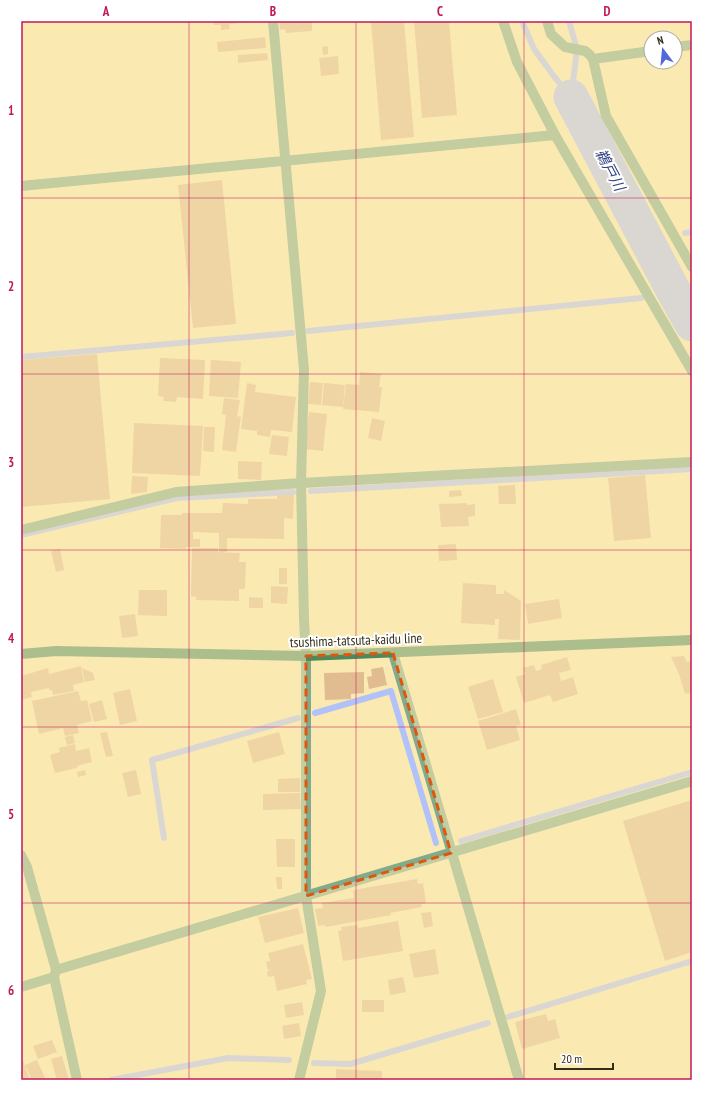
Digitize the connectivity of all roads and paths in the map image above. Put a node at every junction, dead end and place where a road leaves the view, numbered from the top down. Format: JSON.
{"nodes":[{"id":1,"x":273,"y":21,"type":"edge"},
{"id":2,"x":503,"y":21,"type":"edge"},
{"id":3,"x":547,"y":21,"type":"edge"},
{"id":4,"x":643,"y":52,"type":"edge"},
{"id":5,"x":593,"y":59,"type":"junction"},
{"id":6,"x":555,"y":135,"type":"junction"},
{"id":7,"x":285,"y":161,"type":"junction"},
{"id":8,"x":21,"y":186,"type":"edge"},
{"id":9,"x":692,"y":267,"type":"edge"},
{"id":10,"x":692,"y":371,"type":"edge"},
{"id":11,"x":692,"y":462,"type":"edge"},
{"id":12,"x":301,"y":483,"type":"junction"},
{"id":13,"x":21,"y":530,"type":"edge"},
{"id":14,"x":692,"y":640,"type":"edge"},
{"id":15,"x":393,"y":653,"type":"junction"},
{"id":16,"x":21,"y":654,"type":"edge"},
{"id":17,"x":306,"y":656,"type":"junction"},
{"id":18,"x":692,"y":781,"type":"edge"},
{"id":19,"x":451,"y":853,"type":"junction"},
{"id":20,"x":21,"y":855,"type":"edge"},
{"id":21,"x":306,"y":896,"type":"junction"},
{"id":22,"x":55,"y":974,"type":"junction"},
{"id":23,"x":21,"y":987,"type":"edge"},
{"id":24,"x":77,"y":1080,"type":"edge"},
{"id":25,"x":299,"y":1080,"type":"edge"},
{"id":26,"x":519,"y":1080,"type":"edge"}],
"edges":[{"from":1,"to":7,"type":"street"},
{"from":2,"to":6,"type":"street"},
{"from":3,"to":5,"type":"street"},
{"from":4,"to":5,"type":"street"},
{"from":5,"to":9,"type":"street"},
{"from":6,"to":7,"type":"street"},
{"from":6,"to":10,"type":"street"},
{"from":7,"to":8,"type":"street"},
{"from":7,"to":12,"type":"street"},
{"from":11,"to":12,"type":"street"},
{"from":12,"to":13,"type":"street"},
{"from":12,"to":17,"type":"street"},
{"from":14,"to":15,"type":"main road","name":"tsushima-tatsuta-kaidu line"},
{"from":15,"to":17,"type":"main road","name":"tsushima-tatsuta-kaidu line"},
{"from":15,"to":19,"type":"street"},
{"from":16,"to":17,"type":"main road","name":"tsushima-tatsuta-kaidu line"},
{"from":17,"to":21,"type":"street"},
{"from":18,"to":19,"type":"street"},
{"from":19,"to":21,"type":"street"},
{"from":19,"to":26,"type":"street"},
{"from":20,"to":22,"type":"street"},
{"from":21,"to":22,"type":"street"},
{"from":21,"to":25,"type":"street"},
{"from":22,"to":23,"type":"street"},
{"from":22,"to":24,"type":"street"}]}
